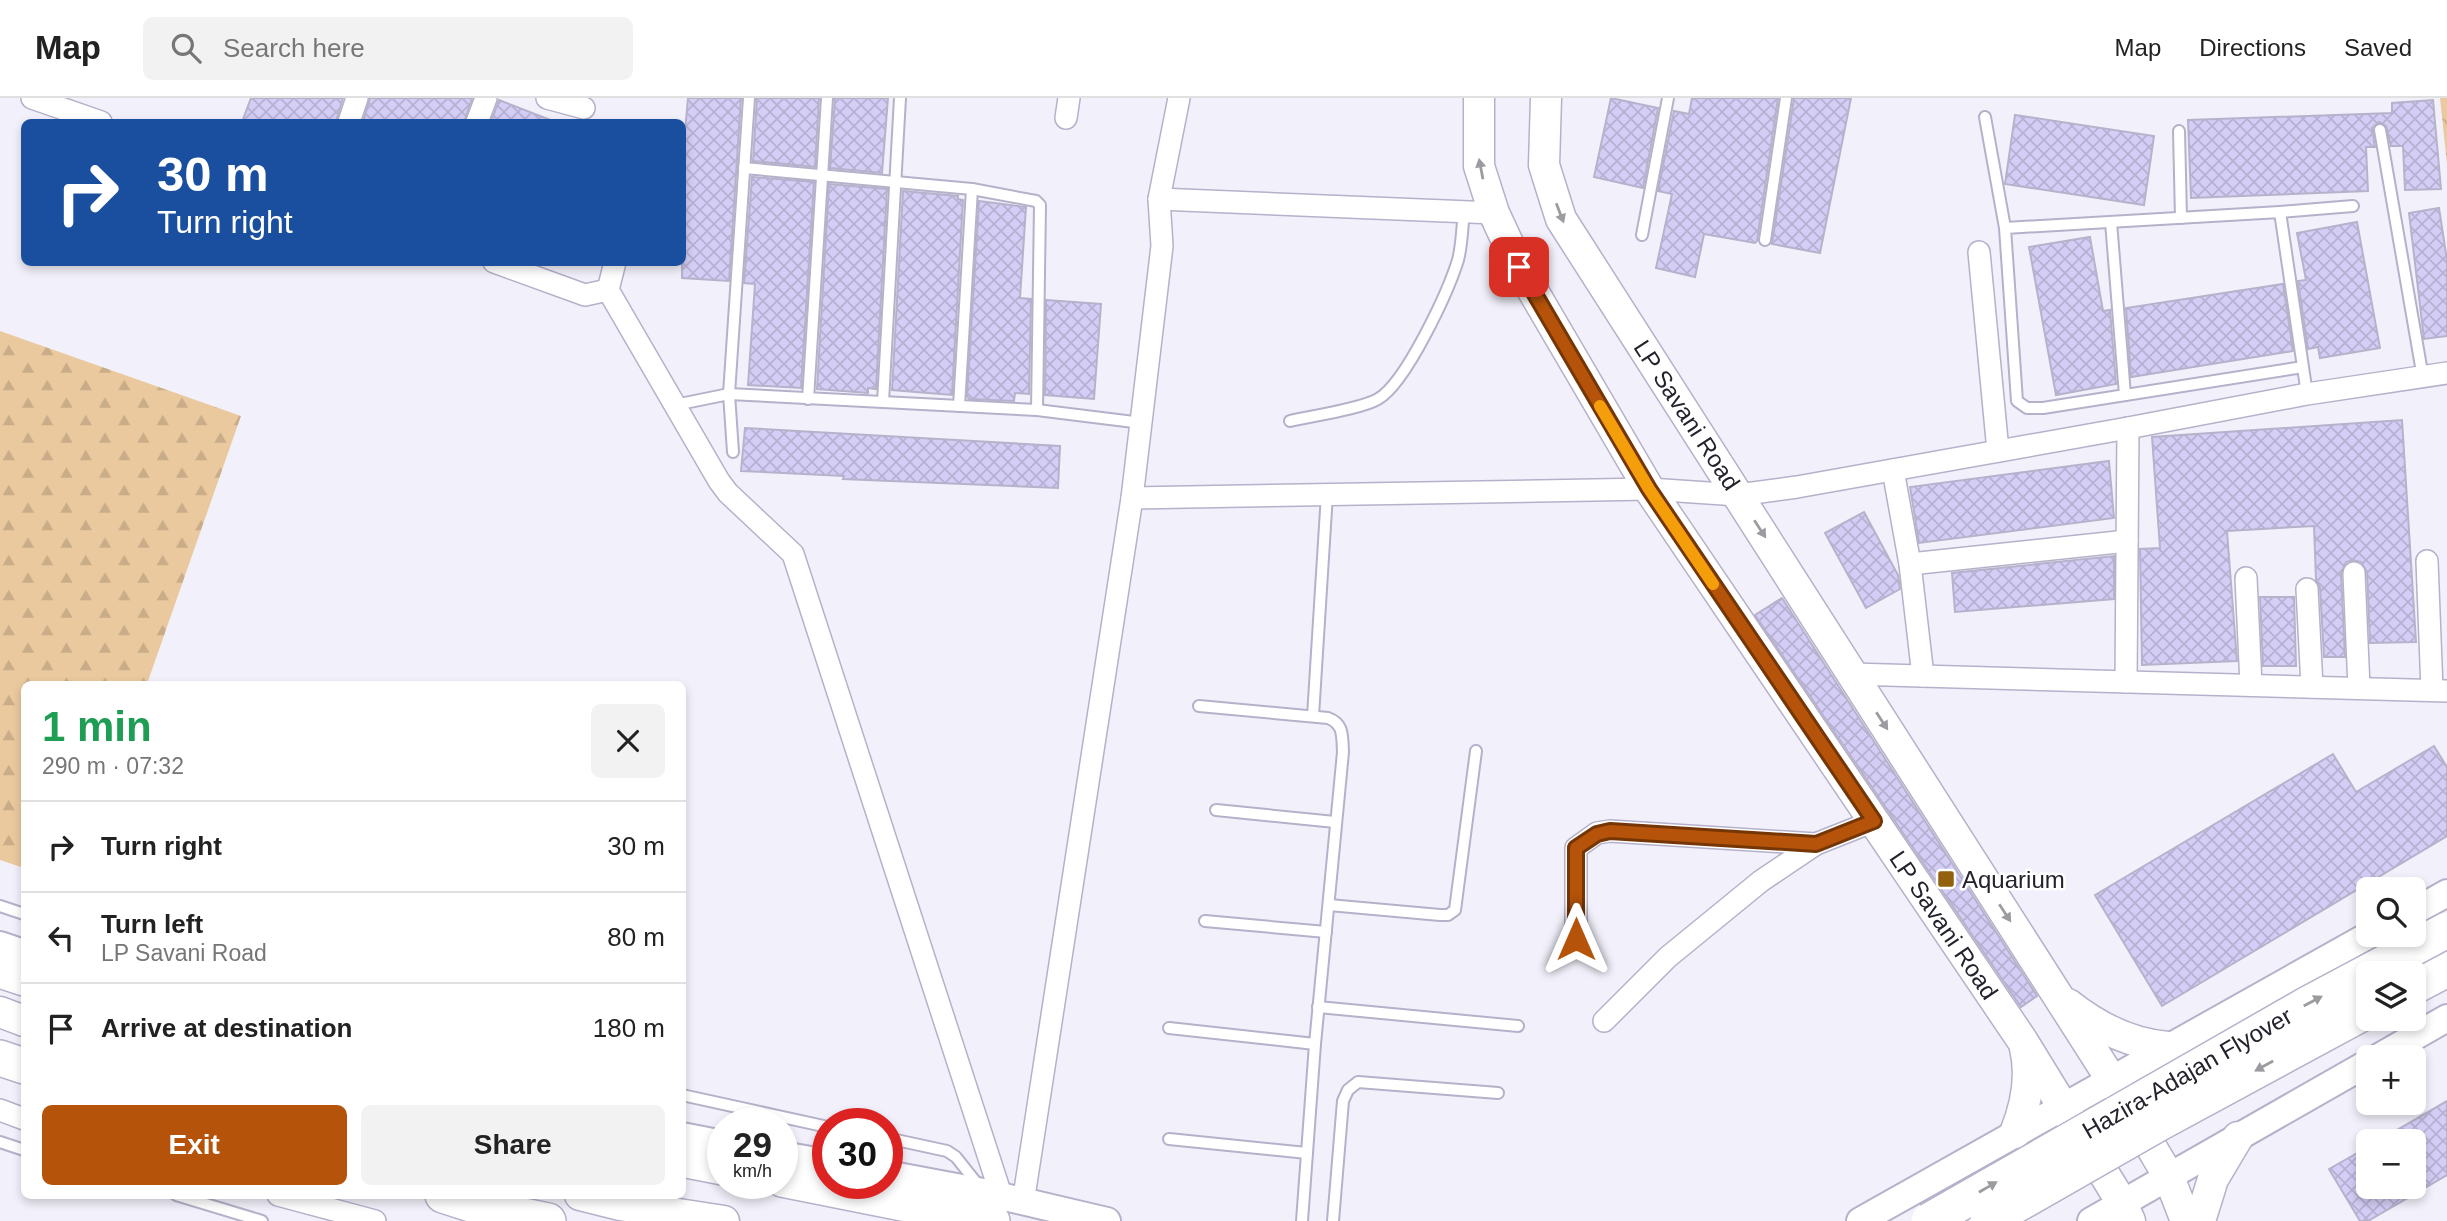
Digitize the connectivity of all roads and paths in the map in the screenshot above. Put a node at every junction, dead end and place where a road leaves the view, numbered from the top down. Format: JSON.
{"nodes":[{"id":1,"x":32,"y":98,"type":"edge"},
{"id":2,"x":357,"y":98,"type":"edge"},
{"id":3,"x":486,"y":98,"type":"edge"},
{"id":4,"x":547,"y":98,"type":"edge"},
{"id":5,"x":749,"y":98,"type":"edge"},
{"id":6,"x":827,"y":98,"type":"edge"},
{"id":7,"x":900,"y":98,"type":"edge"},
{"id":8,"x":1179,"y":98,"type":"edge"},
{"id":9,"x":1479,"y":98,"type":"edge"},
{"id":10,"x":1546,"y":98,"type":"edge"},
{"id":11,"x":1668,"y":98,"type":"edge"},
{"id":12,"x":1786,"y":98,"type":"edge"},
{"id":13,"x":584,"y":109,"type":"edge"},
{"id":14,"x":1985,"y":117,"type":"dead end"},
{"id":15,"x":92,"y":119,"type":"edge"},
{"id":16,"x":350,"y":119,"type":"edge"},
{"id":17,"x":478,"y":119,"type":"edge"},
{"id":18,"x":2380,"y":130,"type":"dead end"},
{"id":19,"x":2179,"y":131,"type":"dead end"},
{"id":20,"x":744,"y":168,"type":"junction"},
{"id":21,"x":822,"y":175,"type":"junction"},
{"id":22,"x":897,"y":181,"type":"junction"},
{"id":23,"x":972,"y":189,"type":"junction"},
{"id":24,"x":1160,"y":199,"type":"junction"},
{"id":25,"x":2353,"y":206,"type":"dead end"},
{"id":26,"x":1464,"y":212,"type":"junction"},
{"id":27,"x":2280,"y":212,"type":"junction"},
{"id":28,"x":1494,"y":213,"type":"junction"},
{"id":29,"x":2182,"y":218,"type":"junction"},
{"id":30,"x":2111,"y":222,"type":"junction"},
{"id":31,"x":2005,"y":228,"type":"junction"},
{"id":32,"x":1642,"y":235,"type":"dead end"},
{"id":33,"x":1765,"y":240,"type":"dead end"},
{"id":34,"x":1979,"y":252,"type":"dead end"},
{"id":35,"x":505,"y":266,"type":"edge"},
{"id":36,"x":614,"y":266,"type":"edge"},
{"id":37,"x":608,"y":290,"type":"junction"},
{"id":38,"x":2304,"y":367,"type":"junction"},
{"id":39,"x":2447,"y":373,"type":"edge"},
{"id":40,"x":2423,"y":378,"type":"junction"},
{"id":41,"x":729,"y":394,"type":"junction"},
{"id":42,"x":2307,"y":394,"type":"junction"},
{"id":43,"x":2125,"y":395,"type":"junction"},
{"id":44,"x":808,"y":399,"type":"junction"},
{"id":45,"x":883,"y":402,"type":"junction"},
{"id":46,"x":675,"y":405,"type":"junction"},
{"id":47,"x":959,"y":406,"type":"junction"},
{"id":48,"x":1037,"y":410,"type":"junction"},
{"id":49,"x":1290,"y":421,"type":"dead end"},
{"id":50,"x":1142,"y":423,"type":"junction"},
{"id":51,"x":2128,"y":428,"type":"junction"},
{"id":52,"x":733,"y":452,"type":"dead end"},
{"id":53,"x":1998,"y":452,"type":"junction"},
{"id":54,"x":1893,"y":470,"type":"junction"},
{"id":55,"x":1649,"y":489,"type":"junction"},
{"id":56,"x":1327,"y":494,"type":"junction"},
{"id":57,"x":1738,"y":495,"type":"junction"},
{"id":58,"x":1132,"y":498,"type":"junction"},
{"id":59,"x":2127,"y":541,"type":"junction"},
{"id":60,"x":2427,"y":561,"type":"dead end"},
{"id":61,"x":1910,"y":564,"type":"junction"},
{"id":62,"x":2354,"y":573,"type":"dead end"},
{"id":63,"x":2246,"y":578,"type":"dead end"},
{"id":64,"x":2307,"y":589,"type":"dead end"},
{"id":65,"x":1852,"y":674,"type":"junction"},
{"id":66,"x":1923,"y":676,"type":"junction"},
{"id":67,"x":2126,"y":682,"type":"junction"},
{"id":68,"x":2251,"y":685,"type":"junction"},
{"id":69,"x":2312,"y":687,"type":"junction"},
{"id":70,"x":2359,"y":688,"type":"junction"},
{"id":71,"x":2440,"y":691,"type":"edge"},
{"id":72,"x":1199,"y":706,"type":"dead end"},
{"id":73,"x":1313,"y":716,"type":"junction"},
{"id":74,"x":1476,"y":751,"type":"dead end"},
{"id":75,"x":1216,"y":810,"type":"dead end"},
{"id":76,"x":1874,"y":821,"type":"junction"},
{"id":77,"x":1335,"y":822,"type":"junction"},
{"id":78,"x":1816,"y":844,"type":"junction"},
{"id":79,"x":2447,"y":893,"type":"edge"},
{"id":80,"x":1329,"y":905,"type":"junction"},
{"id":81,"x":2426,"y":905,"type":"edge"},
{"id":82,"x":0,"y":906,"type":"edge"},
{"id":83,"x":21,"y":913,"type":"edge"},
{"id":84,"x":1205,"y":921,"type":"dead end"},
{"id":85,"x":2447,"y":930,"type":"edge"},
{"id":86,"x":1326,"y":932,"type":"junction"},
{"id":87,"x":1576,"y":939,"type":"dead end"},
{"id":88,"x":2356,"y":942,"type":"edge"},
{"id":89,"x":0,"y":945,"type":"edge"},
{"id":90,"x":21,"y":952,"type":"edge"},
{"id":91,"x":2447,"y":969,"type":"edge"},
{"id":92,"x":0,"y":970,"type":"edge"},
{"id":93,"x":21,"y":977,"type":"edge"},
{"id":94,"x":2426,"y":980,"type":"edge"},
{"id":95,"x":2059,"y":998,"type":"junction"},
{"id":96,"x":1318,"y":1007,"type":"junction"},
{"id":97,"x":0,"y":1012,"type":"edge"},
{"id":98,"x":2356,"y":1016,"type":"edge"},
{"id":99,"x":2447,"y":1018,"type":"edge"},
{"id":100,"x":21,"y":1020,"type":"edge"},
{"id":101,"x":1604,"y":1021,"type":"dead end"},
{"id":102,"x":1518,"y":1026,"type":"dead end"},
{"id":103,"x":1169,"y":1028,"type":"dead end"},
{"id":104,"x":2022,"y":1040,"type":"junction"},
{"id":105,"x":1315,"y":1044,"type":"junction"},
{"id":106,"x":2400,"y":1045,"type":"edge"},
{"id":107,"x":2168,"y":1047,"type":"junction"},
{"id":108,"x":0,"y":1058,"type":"edge"},
{"id":109,"x":21,"y":1065,"type":"edge"},
{"id":110,"x":2356,"y":1070,"type":"edge"},
{"id":111,"x":2111,"y":1079,"type":"junction"},
{"id":112,"x":1498,"y":1093,"type":"dead end"},
{"id":113,"x":686,"y":1097,"type":"edge"},
{"id":114,"x":2063,"y":1107,"type":"junction"},
{"id":115,"x":727,"y":1108,"type":"edge"},
{"id":116,"x":0,"y":1111,"type":"edge"},
{"id":117,"x":21,"y":1118,"type":"edge"},
{"id":118,"x":2015,"y":1133,"type":"junction"},
{"id":119,"x":686,"y":1137,"type":"edge"},
{"id":120,"x":2238,"y":1138,"type":"junction"},
{"id":121,"x":1169,"y":1139,"type":"dead end"},
{"id":122,"x":707,"y":1141,"type":"edge"},
{"id":123,"x":903,"y":1141,"type":"edge"},
{"id":124,"x":0,"y":1142,"type":"edge"},
{"id":125,"x":21,"y":1149,"type":"edge"},
{"id":126,"x":1307,"y":1153,"type":"junction"},
{"id":127,"x":686,"y":1160,"type":"edge"},
{"id":128,"x":707,"y":1164,"type":"edge"},
{"id":129,"x":2169,"y":1177,"type":"junction"},
{"id":130,"x":903,"y":1178,"type":"edge"},
{"id":131,"x":798,"y":1181,"type":"edge"},
{"id":132,"x":189,"y":1199,"type":"edge"},
{"id":133,"x":293,"y":1199,"type":"edge"},
{"id":134,"x":455,"y":1199,"type":"edge"},
{"id":135,"x":596,"y":1199,"type":"edge"},
{"id":136,"x":1000,"y":1203,"type":"edge"},
{"id":137,"x":2126,"y":1212,"type":"edge"},
{"id":138,"x":261,"y":1221,"type":"edge"},
{"id":139,"x":375,"y":1221,"type":"edge"},
{"id":140,"x":548,"y":1221,"type":"edge"},
{"id":141,"x":724,"y":1221,"type":"edge"},
{"id":142,"x":1107,"y":1221,"type":"edge"},
{"id":143,"x":1302,"y":1221,"type":"edge"},
{"id":144,"x":1333,"y":1221,"type":"edge"},
{"id":145,"x":1860,"y":1221,"type":"edge"},
{"id":146,"x":1929,"y":1221,"type":"edge"},
{"id":147,"x":1989,"y":1221,"type":"edge"},
{"id":148,"x":2091,"y":1221,"type":"edge"},
{"id":149,"x":2186,"y":1221,"type":"edge"},
{"id":150,"x":2200,"y":1221,"type":"edge"}],
"edges":[{"from":1,"to":15,"type":"street"},
{"from":2,"to":16,"type":"street"},
{"from":3,"to":17,"type":"street"},
{"from":4,"to":13,"type":"street"},
{"from":5,"to":20,"type":"lane"},
{"from":6,"to":21,"type":"lane"},
{"from":7,"to":22,"type":"lane"},
{"from":8,"to":24,"type":"street"},
{"from":28,"to":9,"type":"main road","name":"LP Savani Road","one_way":true},
{"from":10,"to":57,"type":"main road","name":"LP Savani Road","one_way":true},
{"from":11,"to":32,"type":"lane"},
{"from":12,"to":33,"type":"lane"},
{"from":14,"to":31,"type":"lane"},
{"from":18,"to":40,"type":"lane"},
{"from":19,"to":29,"type":"lane"},
{"from":20,"to":21,"type":"lane"},
{"from":20,"to":41,"type":"lane"},
{"from":21,"to":22,"type":"lane"},
{"from":21,"to":44,"type":"lane"},
{"from":22,"to":23,"type":"lane"},
{"from":22,"to":45,"type":"lane"},
{"from":23,"to":47,"type":"lane"},
{"from":23,"to":48,"type":"lane"},
{"from":24,"to":26,"type":"street"},
{"from":24,"to":50,"type":"street"},
{"from":25,"to":27,"type":"lane"},
{"from":26,"to":28,"type":"street"},
{"from":26,"to":49,"type":"lane"},
{"from":27,"to":29,"type":"lane"},
{"from":27,"to":38,"type":"lane"},
{"from":28,"to":55,"type":"main road","name":"LP Savani Road"},
{"from":29,"to":30,"type":"lane"},
{"from":30,"to":31,"type":"lane"},
{"from":30,"to":43,"type":"lane"},
{"from":31,"to":43,"type":"lane"},
{"from":34,"to":53,"type":"street"},
{"from":35,"to":37,"type":"street"},
{"from":36,"to":37,"type":"street"},
{"from":37,"to":46,"type":"street"},
{"from":38,"to":42,"type":"lane"},
{"from":38,"to":43,"type":"lane"},
{"from":39,"to":40,"type":"street"},
{"from":40,"to":42,"type":"street"},
{"from":41,"to":44,"type":"lane"},
{"from":41,"to":46,"type":"lane"},
{"from":41,"to":52,"type":"lane"},
{"from":42,"to":51,"type":"street"},
{"from":44,"to":45,"type":"lane"},
{"from":45,"to":47,"type":"lane"},
{"from":46,"to":136,"type":"street"},
{"from":47,"to":48,"type":"lane"},
{"from":48,"to":50,"type":"lane"},
{"from":50,"to":58,"type":"street"},
{"from":51,"to":53,"type":"street"},
{"from":51,"to":59,"type":"street"},
{"from":53,"to":54,"type":"street"},
{"from":54,"to":57,"type":"street"},
{"from":54,"to":61,"type":"street"},
{"from":55,"to":56,"type":"street"},
{"from":55,"to":57,"type":"street"},
{"from":55,"to":76,"type":"main road","name":"LP Savani Road"},
{"from":56,"to":58,"type":"street"},
{"from":56,"to":73,"type":"lane"},
{"from":57,"to":65,"type":"main road","name":"LP Savani Road","one_way":true},
{"from":58,"to":136,"type":"street"},
{"from":59,"to":61,"type":"street"},
{"from":59,"to":67,"type":"street"},
{"from":60,"to":71,"type":"street"},
{"from":61,"to":66,"type":"street"},
{"from":62,"to":70,"type":"street"},
{"from":63,"to":68,"type":"street"},
{"from":64,"to":69,"type":"street"},
{"from":65,"to":66,"type":"street"},
{"from":65,"to":95,"type":"main road","name":"LP Savani Road","one_way":true},
{"from":66,"to":67,"type":"street"},
{"from":67,"to":68,"type":"street"},
{"from":68,"to":69,"type":"street"},
{"from":69,"to":70,"type":"street"},
{"from":70,"to":71,"type":"street"},
{"from":72,"to":73,"type":"lane"},
{"from":73,"to":77,"type":"lane"},
{"from":74,"to":80,"type":"lane"},
{"from":75,"to":77,"type":"lane"},
{"from":76,"to":78,"type":"street"},
{"from":76,"to":104,"type":"main road","name":"LP Savani Road"},
{"from":77,"to":80,"type":"lane"},
{"from":78,"to":87,"type":"street"},
{"from":78,"to":101,"type":"street"},
{"from":79,"to":81,"type":"street"},
{"from":80,"to":86,"type":"lane"},
{"from":82,"to":83,"type":"lane"},
{"from":84,"to":86,"type":"lane"},
{"from":146,"to":85,"type":"highway","name":"Hazira-Adajan Flyover","one_way":true,"bridge":true},
{"from":86,"to":96,"type":"lane"},
{"from":88,"to":107,"type":"street"},
{"from":89,"to":90,"type":"street"},
{"from":91,"to":94,"type":"highway"},
{"from":92,"to":93,"type":"highway"},
{"from":95,"to":107,"type":"main road"},
{"from":95,"to":111,"type":"main road","name":"LP Savani Road"},
{"from":96,"to":102,"type":"lane"},
{"from":96,"to":105,"type":"lane"},
{"from":97,"to":100,"type":"main road"},
{"from":98,"to":147,"type":"highway","name":"Hazira-Adajan Flyover","one_way":true,"bridge":true},
{"from":99,"to":106,"type":"street"},
{"from":103,"to":105,"type":"lane"},
{"from":104,"to":114,"type":"main road","name":"LP Savani Road"},
{"from":104,"to":118,"type":"main road"},
{"from":105,"to":126,"type":"lane"},
{"from":107,"to":111,"type":"street"},
{"from":108,"to":109,"type":"highway"},
{"from":110,"to":120,"type":"street"},
{"from":111,"to":114,"type":"street"},
{"from":111,"to":129,"type":"main road","name":"LP Savani Road"},
{"from":112,"to":144,"type":"lane"},
{"from":113,"to":115,"type":"lane"},
{"from":114,"to":118,"type":"street"},
{"from":114,"to":137,"type":"main road","name":"LP Savani Road"},
{"from":116,"to":117,"type":"street"},
{"from":118,"to":145,"type":"street"},
{"from":119,"to":122,"type":"street"},
{"from":120,"to":129,"type":"street"},
{"from":120,"to":150,"type":"main road"},
{"from":121,"to":126,"type":"lane"},
{"from":123,"to":136,"type":"lane"},
{"from":124,"to":125,"type":"lane"},
{"from":126,"to":143,"type":"lane"},
{"from":127,"to":128,"type":"highway"},
{"from":129,"to":137,"type":"street"},
{"from":129,"to":149,"type":"main road","name":"LP Savani Road"},
{"from":130,"to":136,"type":"street"},
{"from":131,"to":136,"type":"highway"},
{"from":132,"to":138,"type":"lane"},
{"from":133,"to":139,"type":"street"},
{"from":134,"to":140,"type":"highway"},
{"from":135,"to":141,"type":"main road"},
{"from":136,"to":142,"type":"street"},
{"from":137,"to":148,"type":"street"}]}
